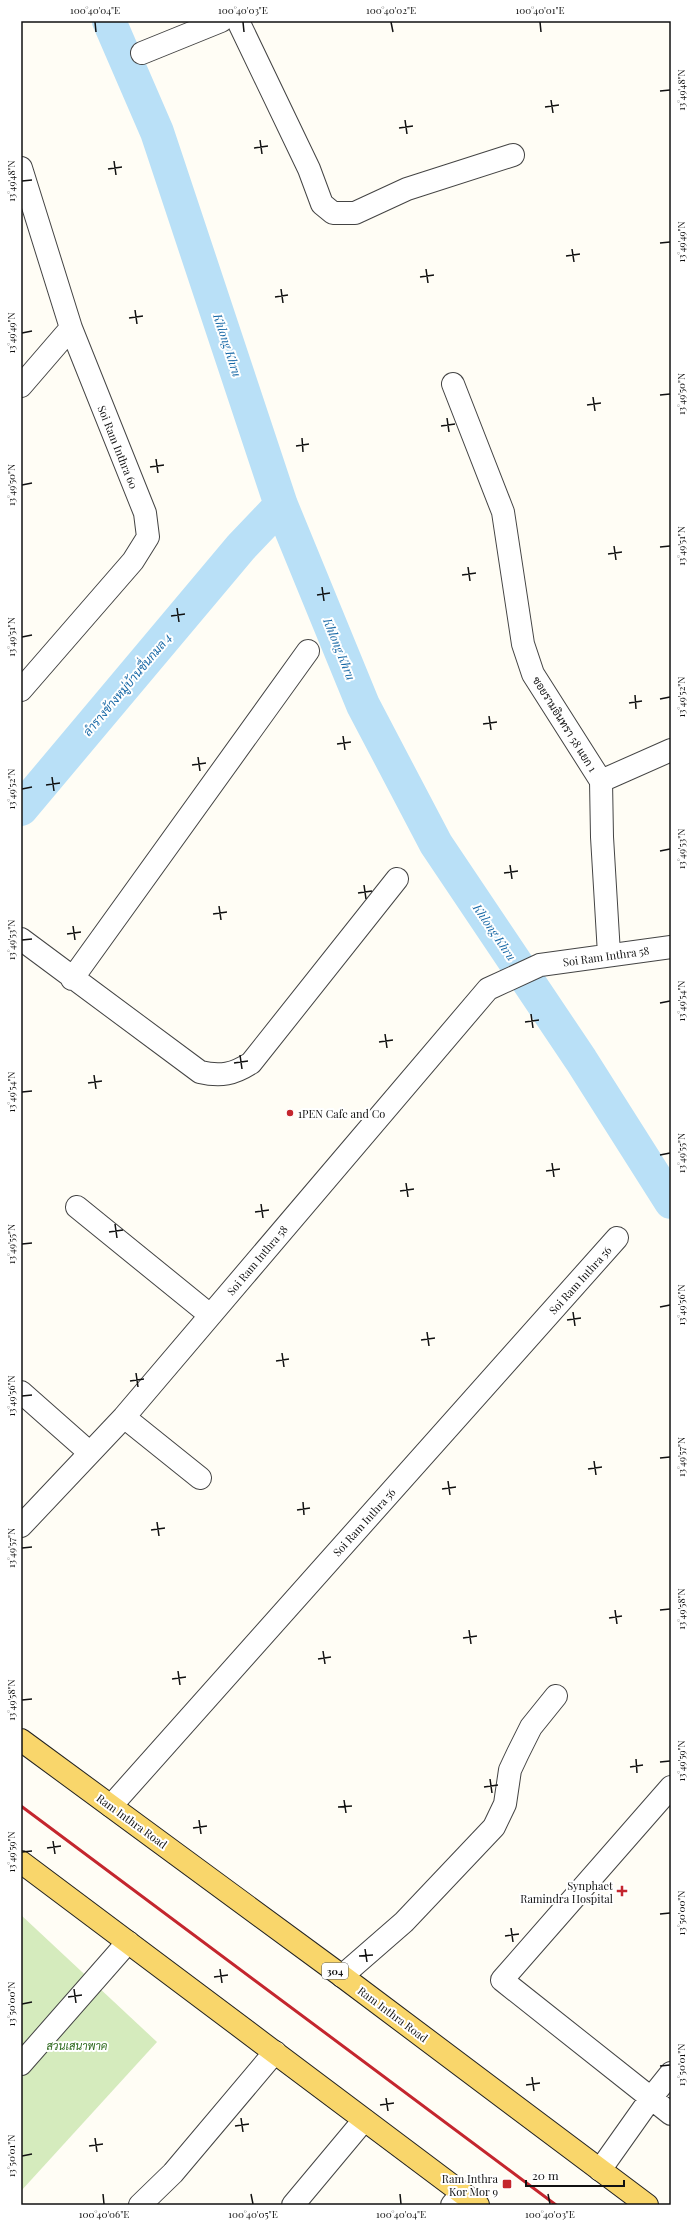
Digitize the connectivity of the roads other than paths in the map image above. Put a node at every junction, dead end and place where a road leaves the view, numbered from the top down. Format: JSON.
{"nodes":[{"id":1,"x":221,"y":21,"type":"edge"},
{"id":2,"x":238,"y":21,"type":"edge"},
{"id":3,"x":142,"y":53,"type":"dead end"},
{"id":4,"x":513,"y":155,"type":"dead end"},
{"id":5,"x":21,"y":168,"type":"edge"},
{"id":6,"x":71,"y":328,"type":"junction"},
{"id":7,"x":453,"y":384,"type":"dead end"},
{"id":8,"x":21,"y":386,"type":"edge"},
{"id":9,"x":308,"y":651,"type":"dead end"},
{"id":10,"x":21,"y":690,"type":"edge"},
{"id":11,"x":671,"y":750,"type":"edge"},
{"id":12,"x":602,"y":781,"type":"junction"},
{"id":13,"x":397,"y":879,"type":"dead end"},
{"id":14,"x":21,"y":940,"type":"edge"},
{"id":15,"x":671,"y":947,"type":"edge"},
{"id":16,"x":609,"y":954,"type":"junction"},
{"id":17,"x":72,"y":979,"type":"junction"},
{"id":18,"x":77,"y":1207,"type":"dead end"},
{"id":19,"x":617,"y":1238,"type":"dead end"},
{"id":20,"x":210,"y":1315,"type":"junction"},
{"id":21,"x":21,"y":1392,"type":"edge"},
{"id":22,"x":124,"y":1417,"type":"junction"},
{"id":23,"x":90,"y":1453,"type":"junction"},
{"id":24,"x":200,"y":1478,"type":"dead end"},
{"id":25,"x":21,"y":1526,"type":"edge"},
{"id":26,"x":556,"y":1696,"type":"dead end"},
{"id":27,"x":21,"y":1740,"type":"edge"},
{"id":28,"x":671,"y":1787,"type":"edge"},
{"id":29,"x":111,"y":1806,"type":"junction"},
{"id":30,"x":21,"y":1862,"type":"edge"},
{"id":31,"x":128,"y":1942,"type":"junction"},
{"id":32,"x":342,"y":1976,"type":"junction"},
{"id":33,"x":275,"y":2052,"type":"junction"},
{"id":34,"x":21,"y":2064,"type":"edge"},
{"id":35,"x":671,"y":2073,"type":"edge"},
{"id":36,"x":651,"y":2098,"type":"junction"},
{"id":37,"x":671,"y":2114,"type":"edge"},
{"id":38,"x":364,"y":2120,"type":"junction"},
{"id":39,"x":600,"y":2170,"type":"junction"},
{"id":40,"x":464,"y":2201,"type":"edge"},
{"id":41,"x":140,"y":2205,"type":"edge"},
{"id":42,"x":294,"y":2205,"type":"edge"},
{"id":43,"x":647,"y":2205,"type":"edge"}],
"edges":[{"from":1,"to":3,"type":"street"},
{"from":2,"to":4,"type":"street"},
{"from":5,"to":6,"type":"street","name":"Soi Ram Inthra 60"},
{"from":6,"to":8,"type":"street"},
{"from":6,"to":10,"type":"street","name":"Soi Ram Inthra 60"},
{"from":7,"to":12,"type":"street","name":"ซอยรามอินทรา 58 แยก 1"},
{"from":9,"to":17,"type":"street"},
{"from":11,"to":12,"type":"street"},
{"from":12,"to":16,"type":"street","name":"ซอยรามอินทรา 58 แยก 1"},
{"from":13,"to":17,"type":"street"},
{"from":14,"to":17,"type":"street"},
{"from":15,"to":16,"type":"street","name":"Soi Ram Inthra 58"},
{"from":16,"to":20,"type":"street","name":"Soi Ram Inthra 58"},
{"from":18,"to":20,"type":"street"},
{"from":19,"to":29,"type":"street","name":"Soi Ram Inthra 56"},
{"from":20,"to":22,"type":"street","name":"Soi Ram Inthra 58"},
{"from":21,"to":23,"type":"street"},
{"from":22,"to":23,"type":"street","name":"Soi Ram Inthra 58"},
{"from":22,"to":24,"type":"street"},
{"from":23,"to":25,"type":"street","name":"Soi Ram Inthra 58"},
{"from":26,"to":32,"type":"street"},
{"from":27,"to":29,"type":"main road","name":"Ram Inthra Road","number":"304"},
{"from":28,"to":36,"type":"street"},
{"from":29,"to":32,"type":"main road","name":"Ram Inthra Road","number":"304"},
{"from":30,"to":31,"type":"main road"},
{"from":31,"to":33,"type":"main road"},
{"from":31,"to":34,"type":"street"},
{"from":32,"to":39,"type":"main road","name":"Ram Inthra Road","number":"304"},
{"from":33,"to":38,"type":"main road"},
{"from":33,"to":41,"type":"street"},
{"from":35,"to":36,"type":"street"},
{"from":36,"to":37,"type":"street"},
{"from":36,"to":39,"type":"street"},
{"from":38,"to":40,"type":"main road"},
{"from":38,"to":42,"type":"street"},
{"from":39,"to":43,"type":"main road","name":"Ram Inthra Road","number":"304"}]}
